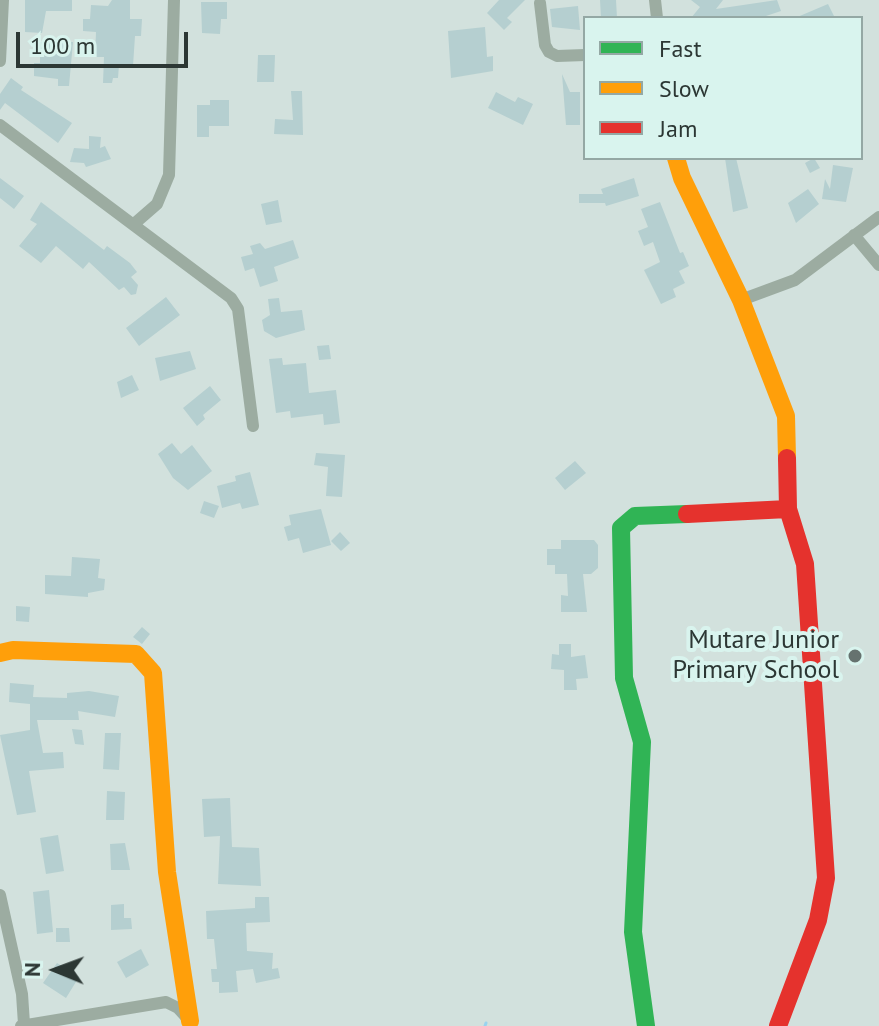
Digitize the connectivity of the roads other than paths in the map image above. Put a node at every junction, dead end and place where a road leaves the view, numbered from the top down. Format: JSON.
{"nodes":[{"id":1,"x":3,"y":0,"type":"edge"},
{"id":2,"x":174,"y":0,"type":"edge"},
{"id":3,"x":540,"y":3,"type":"dead end"},
{"id":4,"x":583,"y":55,"type":"edge"},
{"id":5,"x":0,"y":61,"type":"edge"},
{"id":6,"x":0,"y":125,"type":"edge"},
{"id":7,"x":677,"y":160,"type":"edge"},
{"id":8,"x":879,"y":217,"type":"edge"},
{"id":9,"x":134,"y":224,"type":"junction"},
{"id":10,"x":854,"y":235,"type":"junction"},
{"id":11,"x":879,"y":265,"type":"edge"},
{"id":12,"x":741,"y":300,"type":"junction"},
{"id":13,"x":253,"y":426,"type":"dead end"},
{"id":14,"x":788,"y":509,"type":"junction"},
{"id":15,"x":0,"y":653,"type":"edge"},
{"id":16,"x":0,"y":895,"type":"edge"},
{"id":17,"x":190,"y":1024,"type":"edge"},
{"id":18,"x":22,"y":1025,"type":"edge"},
{"id":19,"x":646,"y":1026,"type":"edge"},
{"id":20,"x":778,"y":1026,"type":"edge"}],
"edges":[{"from":1,"to":5,"type":"street"},
{"from":2,"to":9,"type":"street"},
{"from":3,"to":4,"type":"street"},
{"from":6,"to":9,"type":"street"},
{"from":7,"to":12,"type":"street"},
{"from":8,"to":10,"type":"street"},
{"from":9,"to":13,"type":"street"},
{"from":10,"to":11,"type":"street"},
{"from":10,"to":12,"type":"street"},
{"from":12,"to":14,"type":"street"},
{"from":14,"to":19,"type":"street"},
{"from":14,"to":20,"type":"street"},
{"from":15,"to":17,"type":"street"},
{"from":16,"to":18,"type":"street"},
{"from":17,"to":18,"type":"street"}]}
